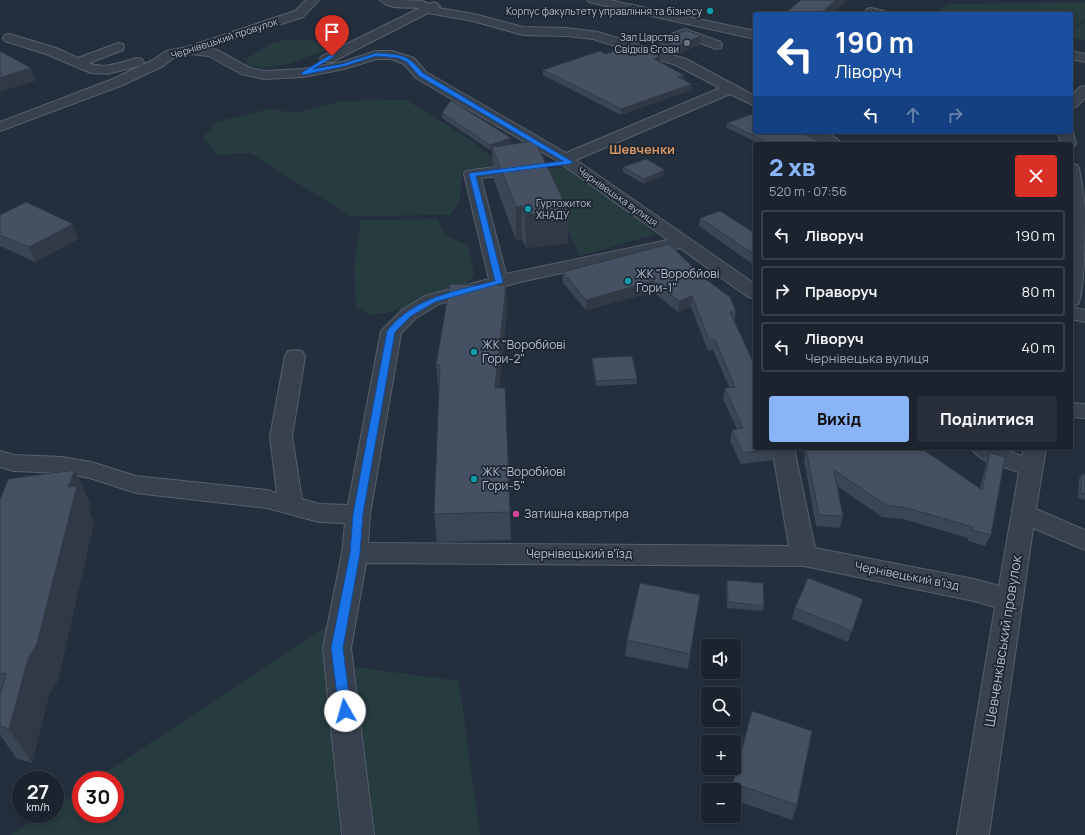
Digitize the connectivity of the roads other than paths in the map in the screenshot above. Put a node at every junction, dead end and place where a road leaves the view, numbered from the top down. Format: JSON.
{"nodes":[{"id":1,"x":313,"y":0,"type":"edge"},
{"id":2,"x":386,"y":0,"type":"edge"},
{"id":3,"x":450,"y":0,"type":"edge"},
{"id":4,"x":593,"y":0,"type":"edge"},
{"id":5,"x":428,"y":8,"type":"junction"},
{"id":6,"x":753,"y":35,"type":"edge"},
{"id":7,"x":9,"y":38,"type":"dead end"},
{"id":8,"x":716,"y":45,"type":"dead end"},
{"id":9,"x":118,"y":47,"type":"dead end"},
{"id":10,"x":190,"y":50,"type":"junction"},
{"id":11,"x":644,"y":50,"type":"junction"},
{"id":12,"x":171,"y":54,"type":"junction"},
{"id":13,"x":1073,"y":55,"type":"edge"},
{"id":14,"x":1085,"y":58,"type":"edge"},
{"id":15,"x":77,"y":63,"type":"junction"},
{"id":16,"x":303,"y":73,"type":"junction"},
{"id":17,"x":730,"y":89,"type":"junction"},
{"id":18,"x":1085,"y":90,"type":"edge"},
{"id":19,"x":753,"y":101,"type":"edge"},
{"id":20,"x":1073,"y":102,"type":"edge"},
{"id":21,"x":0,"y":127,"type":"edge"},
{"id":22,"x":816,"y":134,"type":"edge"},
{"id":23,"x":830,"y":142,"type":"edge"},
{"id":24,"x":568,"y":160,"type":"junction"},
{"id":25,"x":1073,"y":183,"type":"edge"},
{"id":26,"x":683,"y":242,"type":"junction"},
{"id":27,"x":1075,"y":263,"type":"edge"},
{"id":28,"x":499,"y":282,"type":"junction"},
{"id":29,"x":1073,"y":282,"type":"edge"},
{"id":30,"x":753,"y":292,"type":"edge"},
{"id":31,"x":1073,"y":313,"type":"edge"},
{"id":32,"x":1085,"y":316,"type":"edge"},
{"id":33,"x":295,"y":356,"type":"dead end"},
{"id":34,"x":1073,"y":410,"type":"edge"},
{"id":35,"x":1085,"y":411,"type":"edge"},
{"id":36,"x":783,"y":450,"type":"edge"},
{"id":37,"x":986,"y":450,"type":"edge"},
{"id":38,"x":1033,"y":458,"type":"edge"},
{"id":39,"x":0,"y":459,"type":"edge"},
{"id":40,"x":291,"y":506,"type":"junction"},
{"id":41,"x":358,"y":514,"type":"junction"},
{"id":42,"x":1023,"y":514,"type":"junction"},
{"id":43,"x":1085,"y":540,"type":"edge"},
{"id":44,"x":355,"y":553,"type":"junction"},
{"id":45,"x":804,"y":556,"type":"junction"},
{"id":46,"x":1009,"y":600,"type":"junction"},
{"id":47,"x":358,"y":835,"type":"edge"},
{"id":48,"x":973,"y":835,"type":"edge"}],
"edges":[{"from":1,"to":10,"type":"street","name":"Чернівецький провулок"},
{"from":2,"to":5,"type":"street"},
{"from":3,"to":5,"type":"street","name":"Чернівецька вулиця"},
{"from":4,"to":6,"type":"street"},
{"from":5,"to":11,"type":"street"},
{"from":5,"to":16,"type":"street","name":"Чернівецька вулиця"},
{"from":7,"to":15,"type":"street"},
{"from":8,"to":11,"type":"street"},
{"from":9,"to":15,"type":"street"},
{"from":10,"to":12,"type":"street","name":"Чернівецький провулок"},
{"from":10,"to":16,"type":"street","name":"Чернівецька вулиця"},
{"from":11,"to":17,"type":"street"},
{"from":12,"to":15,"type":"street"},
{"from":12,"to":21,"type":"street","name":"Чернівецький провулок"},
{"from":13,"to":14,"type":"street"},
{"from":16,"to":24,"type":"street","name":"Чернівецька вулиця"},
{"from":17,"to":19,"type":"street"},
{"from":17,"to":24,"type":"street"},
{"from":18,"to":20,"type":"street"},
{"from":22,"to":23,"type":"street"},
{"from":24,"to":26,"type":"street","name":"Чернівецька вулиця"},
{"from":24,"to":28,"type":"street"},
{"from":25,"to":27,"type":"street"},
{"from":26,"to":28,"type":"street"},
{"from":26,"to":30,"type":"street","name":"Чернівецька вулиця"},
{"from":27,"to":29,"type":"street"},
{"from":28,"to":41,"type":"street"},
{"from":31,"to":32,"type":"street"},
{"from":33,"to":40,"type":"street"},
{"from":34,"to":35,"type":"street"},
{"from":36,"to":45,"type":"street"},
{"from":37,"to":38,"type":"street"},
{"from":38,"to":42,"type":"street","name":"Шевченківський провулок"},
{"from":39,"to":40,"type":"street"},
{"from":40,"to":41,"type":"street"},
{"from":41,"to":44,"type":"street"},
{"from":42,"to":43,"type":"street"},
{"from":42,"to":46,"type":"street","name":"Шевченківський провулок"},
{"from":44,"to":45,"type":"street","name":"Чернівецький вʼїзд"},
{"from":44,"to":47,"type":"street"},
{"from":45,"to":46,"type":"street","name":"Чернівецький вʼїзд"},
{"from":46,"to":48,"type":"street","name":"Шевченківський провулок"}]}
